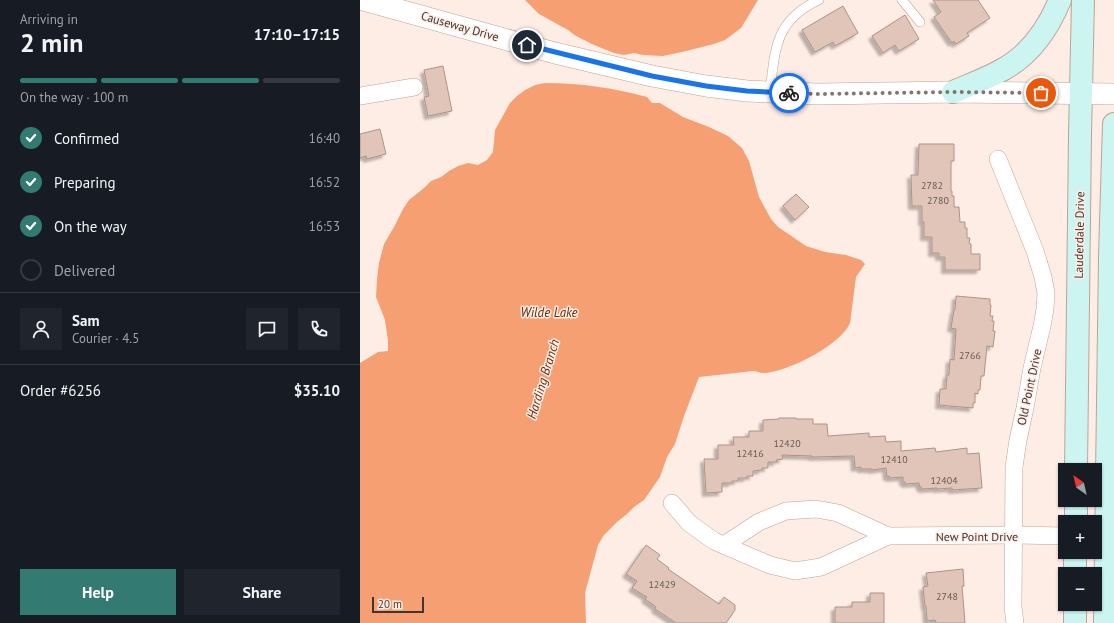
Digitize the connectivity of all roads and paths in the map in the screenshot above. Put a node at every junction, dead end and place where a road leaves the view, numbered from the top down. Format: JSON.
{"nodes":[{"id":1,"x":363,"y":0,"type":"edge"},
{"id":2,"x":819,"y":0,"type":"edge"},
{"id":3,"x":902,"y":0,"type":"edge"},
{"id":4,"x":1060,"y":0,"type":"edge"},
{"id":5,"x":1083,"y":0,"type":"edge"},
{"id":6,"x":920,"y":22,"type":"dead end"},
{"id":7,"x":414,"y":87,"type":"dead end"},
{"id":8,"x":770,"y":92,"type":"junction"},
{"id":9,"x":953,"y":92,"type":"junction"},
{"id":10,"x":1081,"y":93,"type":"junction"},
{"id":11,"x":1114,"y":94,"type":"edge"},
{"id":12,"x":360,"y":96,"type":"edge"},
{"id":13,"x":1114,"y":124,"type":"edge"},
{"id":14,"x":998,"y":159,"type":"dead end"},
{"id":15,"x":1111,"y":459,"type":"edge"},
{"id":16,"x":1076,"y":463,"type":"edge"},
{"id":17,"x":672,"y":503,"type":"dead end"},
{"id":18,"x":1012,"y":535,"type":"junction"},
{"id":19,"x":888,"y":536,"type":"junction"},
{"id":20,"x":1058,"y":536,"type":"edge"},
{"id":21,"x":724,"y":545,"type":"junction"},
{"id":22,"x":1075,"y":611,"type":"edge"},
{"id":23,"x":1015,"y":623,"type":"edge"},
{"id":24,"x":1074,"y":623,"type":"edge"},
{"id":25,"x":1105,"y":623,"type":"edge"}],
"edges":[{"from":1,"to":8,"type":"street","name":"Causeway Drive"},
{"from":2,"to":8,"type":"lane"},
{"from":3,"to":6,"type":"lane"},
{"from":4,"to":9,"type":"main road"},
{"from":5,"to":10,"type":"main road","name":"Lauderdale Drive"},
{"from":7,"to":12,"type":"street"},
{"from":8,"to":9,"type":"street","name":"Causeway Drive"},
{"from":9,"to":10,"type":"street","name":"Causeway Drive"},
{"from":10,"to":11,"type":"street","name":"Causeway Drive"},
{"from":10,"to":16,"type":"main road","name":"Lauderdale Drive"},
{"from":13,"to":15,"type":"main road"},
{"from":14,"to":18,"type":"street","name":"Old Point Drive"},
{"from":15,"to":25,"type":"main road"},
{"from":17,"to":21,"type":"street","name":"New Point Drive"},
{"from":18,"to":19,"type":"street","name":"New Point Drive"},
{"from":18,"to":20,"type":"street","name":"New Point Drive"},
{"from":18,"to":23,"type":"street","name":"Old Point Drive"},
{"from":19,"to":21,"type":"street","name":"New Point Drive"},
{"from":19,"to":21,"type":"street","name":"New Point Drive"},
{"from":22,"to":24,"type":"main road"}]}
